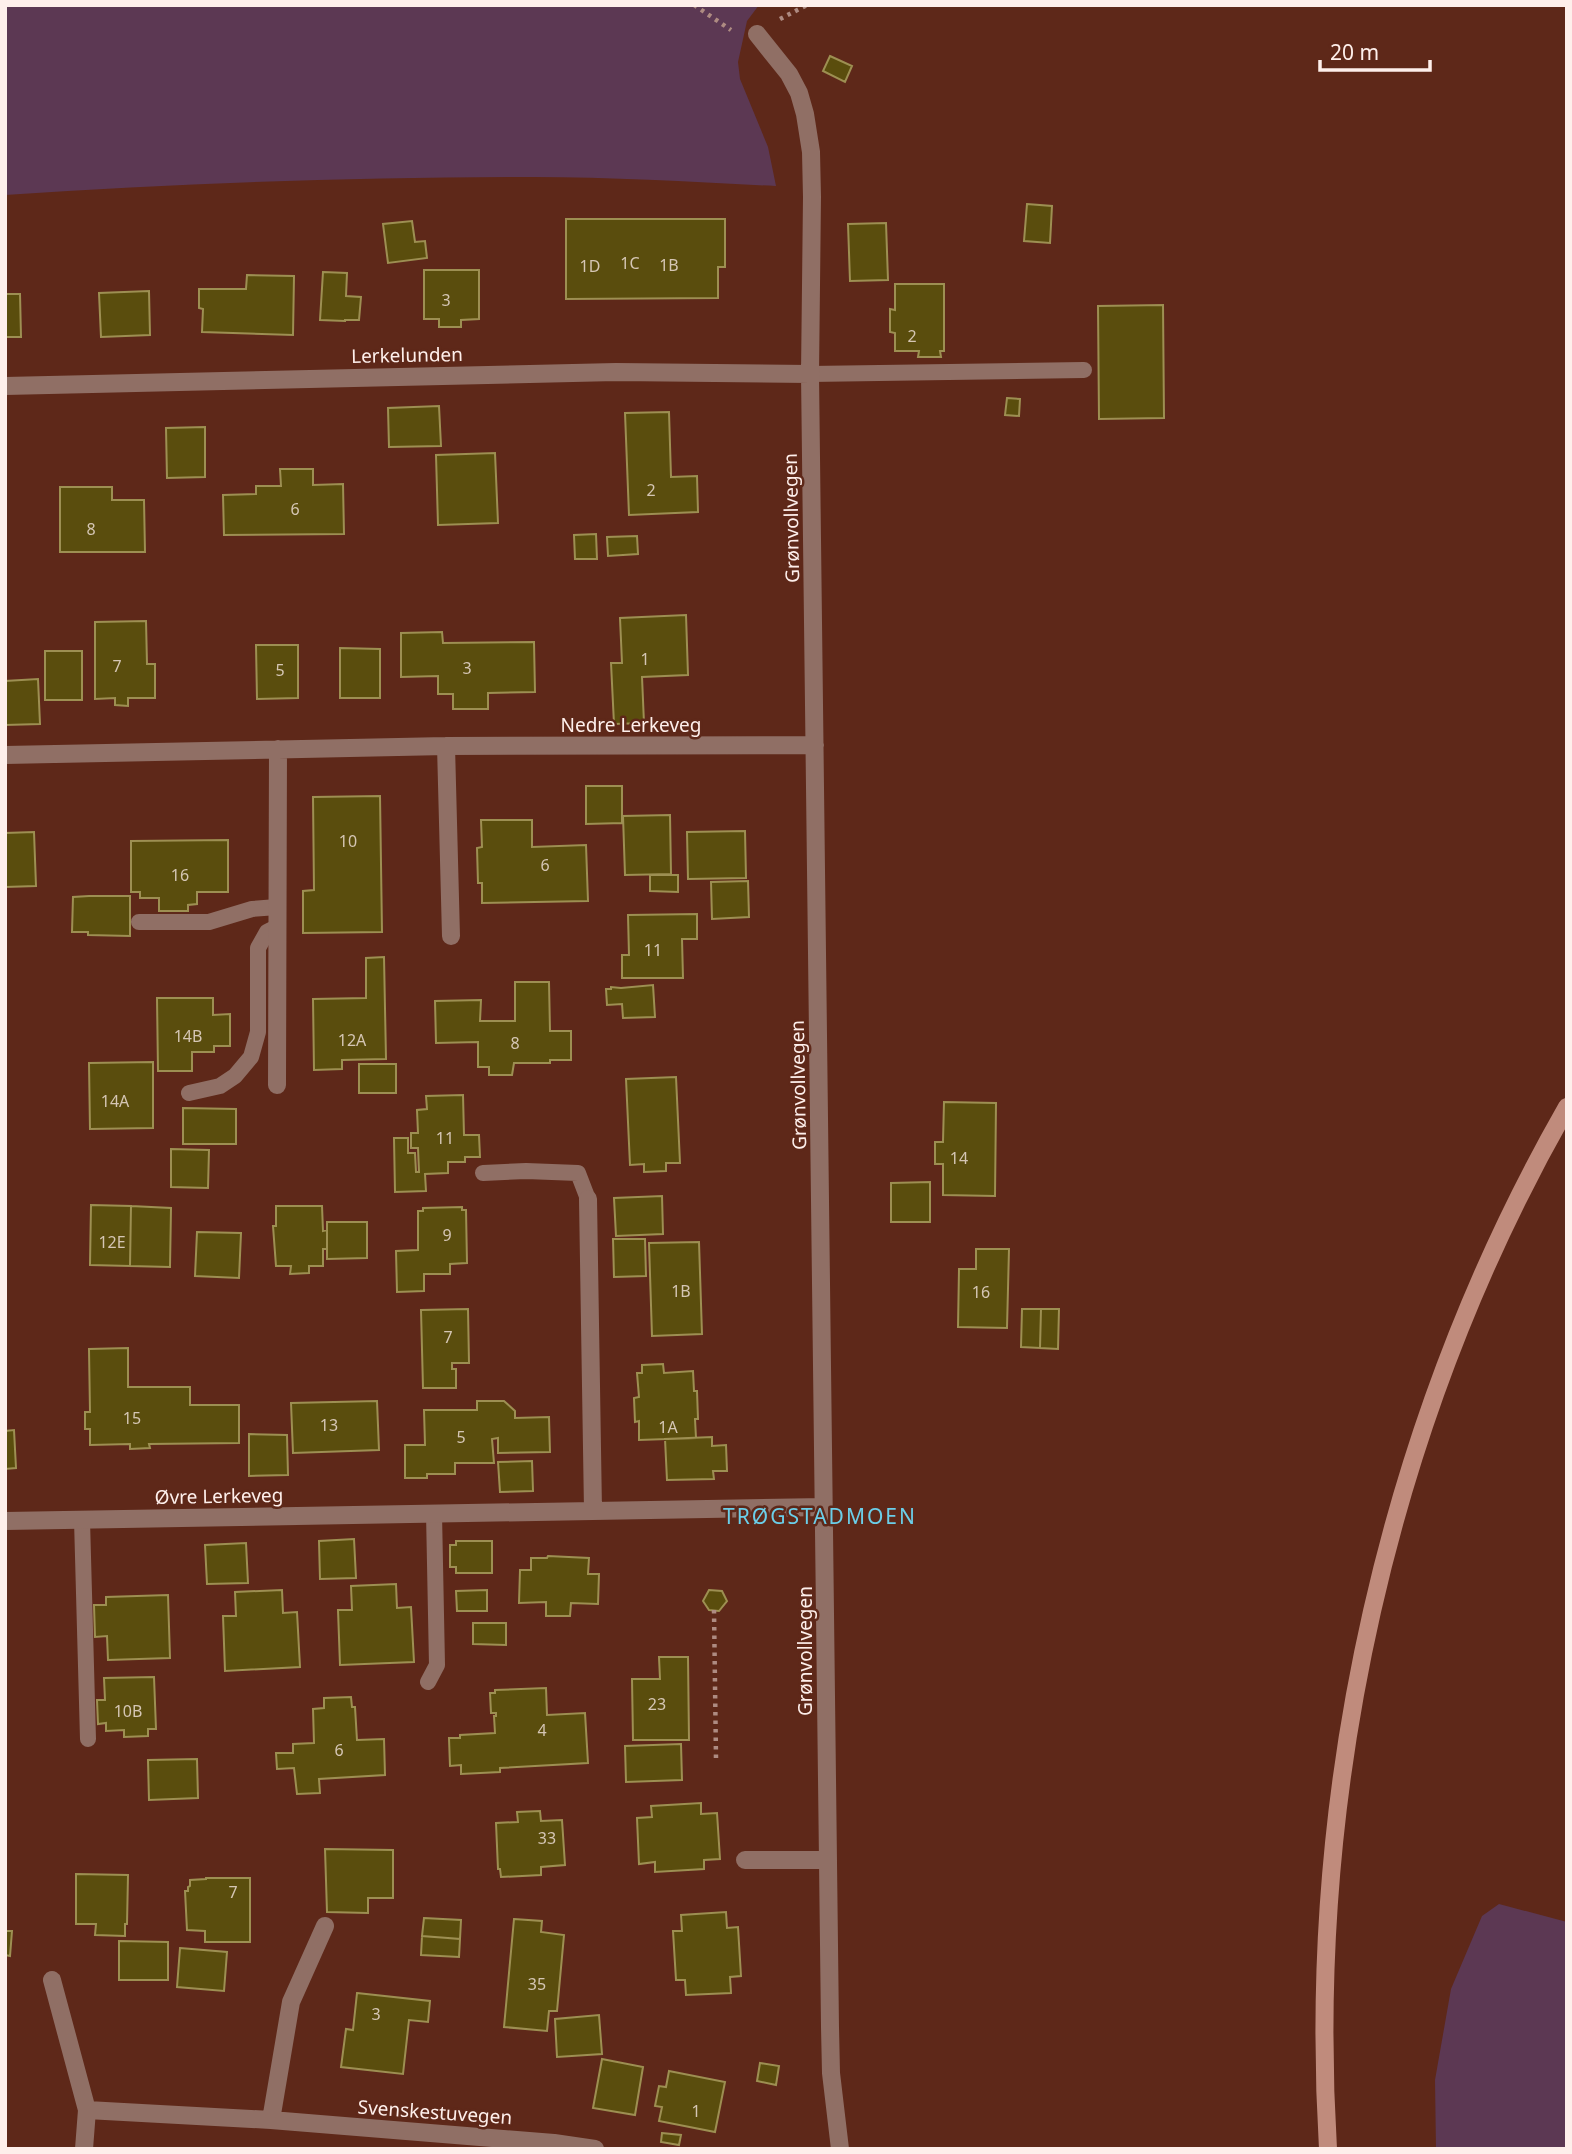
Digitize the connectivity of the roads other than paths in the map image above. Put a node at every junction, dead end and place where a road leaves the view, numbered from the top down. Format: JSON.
{"nodes":[{"id":1,"x":757,"y":34,"type":"road end"},
{"id":2,"x":1084,"y":370,"type":"dead end"},
{"id":3,"x":810,"y":374,"type":"junction"},
{"id":4,"x":5,"y":386,"type":"edge"},
{"id":5,"x":446,"y":746,"type":"junction"},
{"id":6,"x":815,"y":746,"type":"junction"},
{"id":7,"x":278,"y":749,"type":"junction"},
{"id":8,"x":5,"y":755,"type":"edge"},
{"id":9,"x":277,"y":907,"type":"junction"},
{"id":10,"x":139,"y":922,"type":"dead end"},
{"id":11,"x":277,"y":927,"type":"junction"},
{"id":12,"x":452,"y":936,"type":"dead end"},
{"id":13,"x":276,"y":1085,"type":"dead end"},
{"id":14,"x":189,"y":1093,"type":"dead end"},
{"id":15,"x":1567,"y":1107,"type":"edge"},
{"id":16,"x":483,"y":1172,"type":"dead end"},
{"id":17,"x":588,"y":1199,"type":"joint"},
{"id":18,"x":824,"y":1507,"type":"junction"},
{"id":19,"x":593,"y":1510,"type":"junction"},
{"id":20,"x":434,"y":1513,"type":"junction"},
{"id":21,"x":82,"y":1520,"type":"junction"},
{"id":22,"x":5,"y":1521,"type":"edge"},
{"id":23,"x":428,"y":1682,"type":"dead end"},
{"id":24,"x":88,"y":1739,"type":"dead end"},
{"id":25,"x":745,"y":1860,"type":"dead end"},
{"id":26,"x":828,"y":1860,"type":"junction"},
{"id":27,"x":326,"y":1926,"type":"dead end"},
{"id":28,"x":52,"y":1980,"type":"dead end"},
{"id":29,"x":87,"y":2110,"type":"junction"},
{"id":30,"x":271,"y":2120,"type":"junction"},
{"id":31,"x":83,"y":2149,"type":"edge"},
{"id":32,"x":595,"y":2149,"type":"edge"},
{"id":33,"x":840,"y":2149,"type":"edge"},
{"id":34,"x":1328,"y":2149,"type":"edge"}],
"edges":[{"from":1,"to":3,"type":"street","name":"Grønvollvegen"},
{"from":2,"to":3,"type":"lane"},
{"from":3,"to":4,"type":"street","name":"Lerkelunden"},
{"from":3,"to":6,"type":"street","name":"Grønvollvegen"},
{"from":5,"to":6,"type":"street","name":"Nedre Lerkeveg"},
{"from":5,"to":7,"type":"street","name":"Nedre Lerkeveg"},
{"from":5,"to":12,"type":"street"},
{"from":6,"to":18,"type":"street","name":"Grønvollvegen"},
{"from":7,"to":8,"type":"street","name":"Nedre Lerkeveg"},
{"from":7,"to":9,"type":"street"},
{"from":9,"to":10,"type":"lane"},
{"from":9,"to":11,"type":"street"},
{"from":11,"to":13,"type":"street"},
{"from":11,"to":14,"type":"lane"},
{"from":15,"to":34,"type":"main road"},
{"from":16,"to":17,"type":"lane"},
{"from":17,"to":19,"type":"street"},
{"from":18,"to":19,"type":"street","name":"Øvre Lerkeveg"},
{"from":18,"to":26,"type":"street","name":"Grønvollvegen"},
{"from":19,"to":20,"type":"street","name":"Øvre Lerkeveg"},
{"from":20,"to":21,"type":"street","name":"Øvre Lerkeveg"},
{"from":20,"to":23,"type":"lane"},
{"from":21,"to":22,"type":"street","name":"Øvre Lerkeveg"},
{"from":21,"to":24,"type":"lane"},
{"from":25,"to":26,"type":"street"},
{"from":26,"to":33,"type":"street","name":"Grønvollvegen"},
{"from":27,"to":30,"type":"street"},
{"from":28,"to":29,"type":"street"},
{"from":29,"to":30,"type":"street","name":"Svenskestuvegen"},
{"from":29,"to":31,"type":"street"},
{"from":30,"to":32,"type":"street","name":"Svenskestuvegen"}]}
